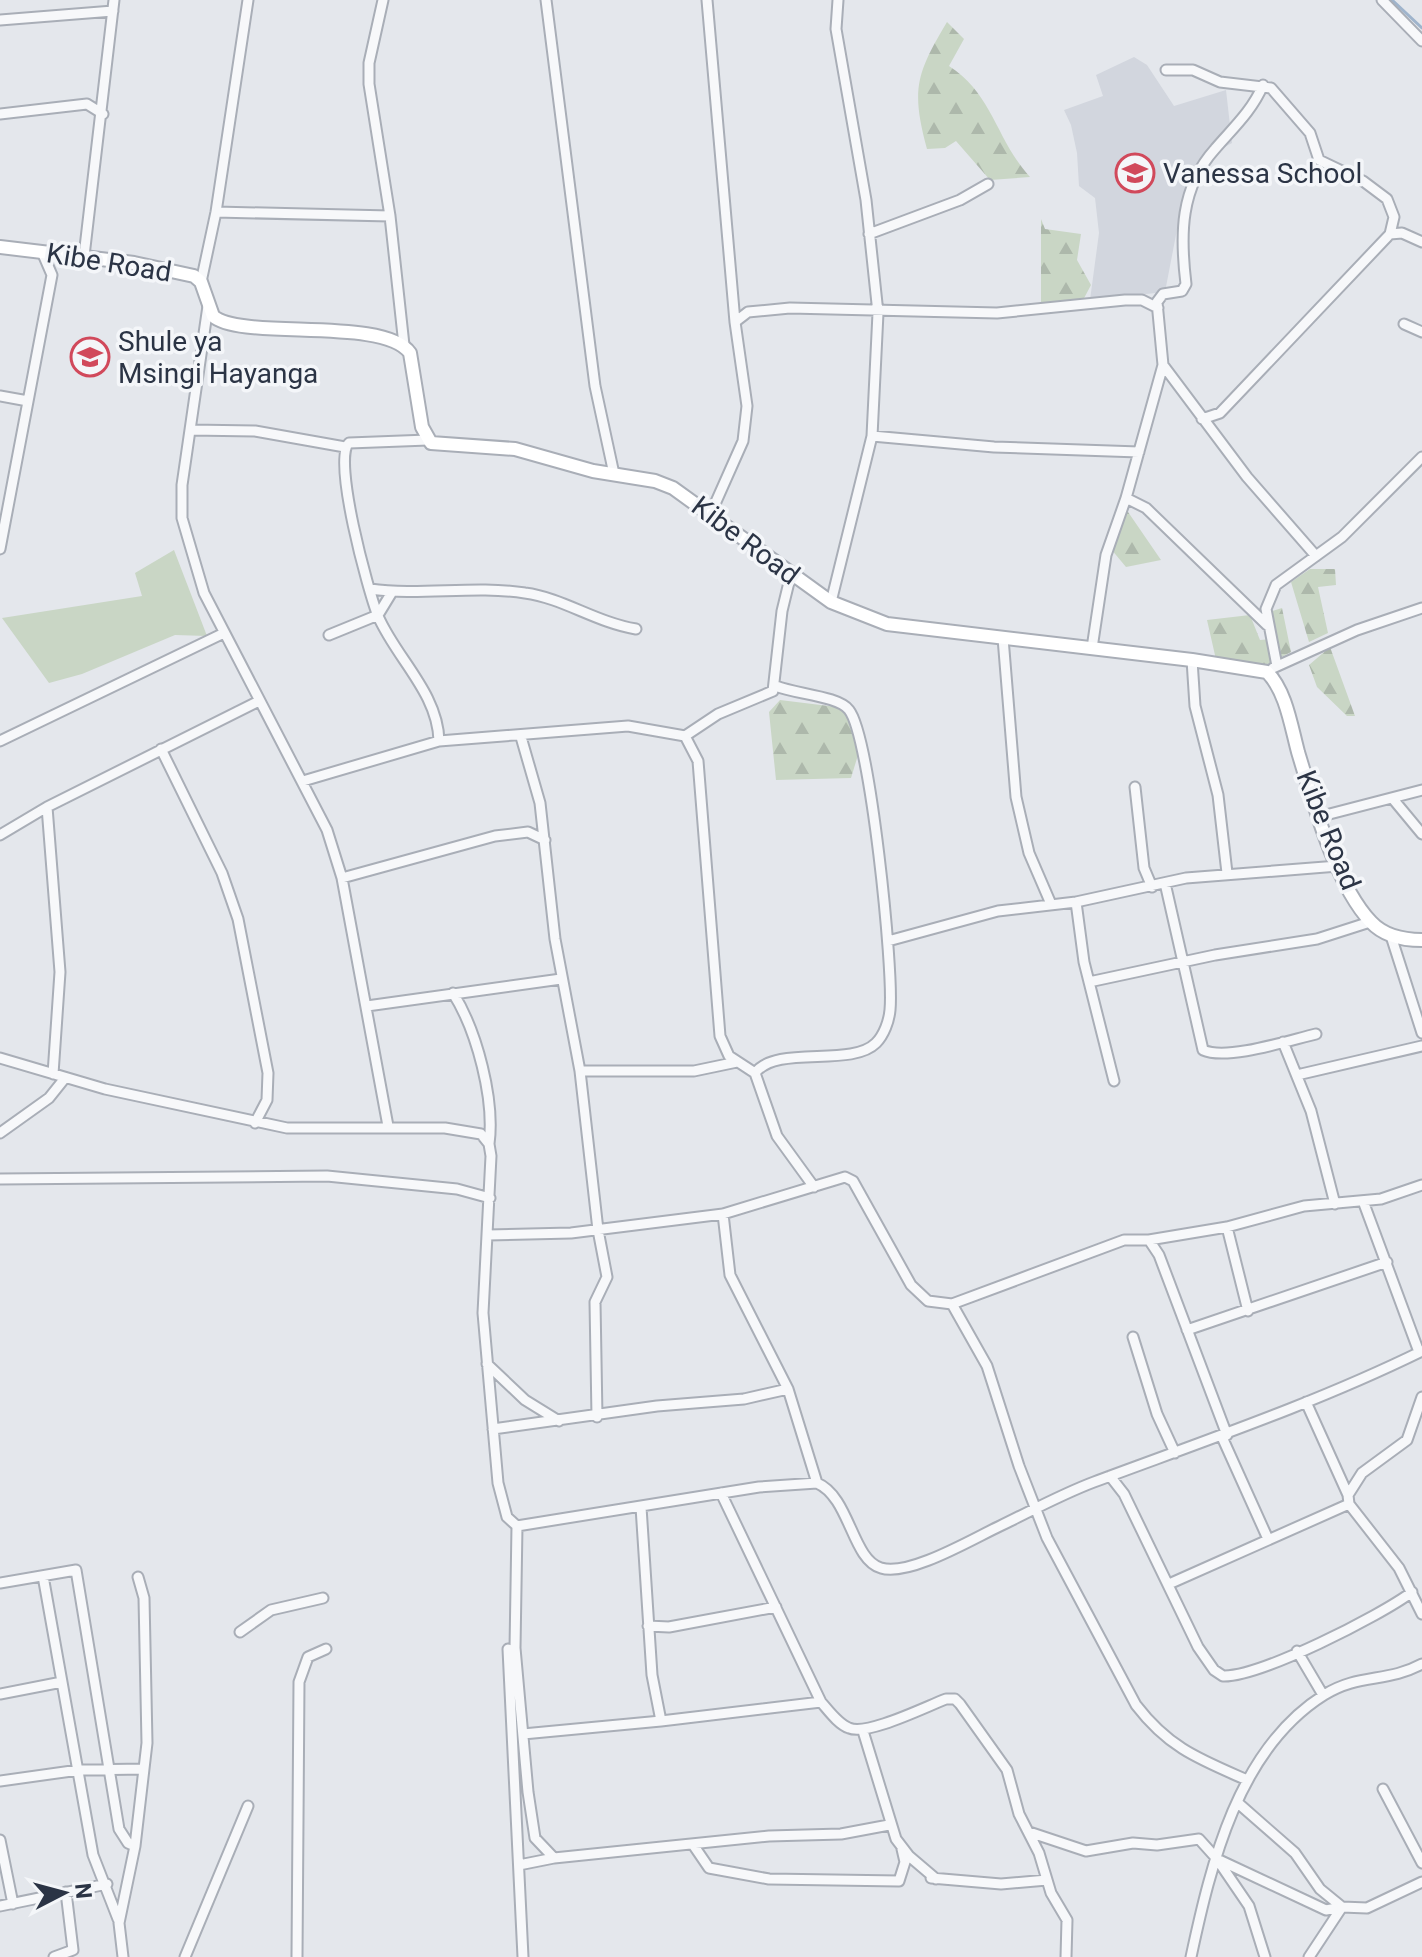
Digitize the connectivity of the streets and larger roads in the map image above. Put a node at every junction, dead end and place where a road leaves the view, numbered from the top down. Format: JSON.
{"nodes":[{"id":1,"x":248,"y":0,"type":"edge"},
{"id":2,"x":383,"y":0,"type":"edge"},
{"id":3,"x":546,"y":0,"type":"edge"},
{"id":4,"x":707,"y":0,"type":"edge"},
{"id":5,"x":838,"y":0,"type":"edge"},
{"id":6,"x":1382,"y":0,"type":"edge"},
{"id":7,"x":114,"y":5,"type":"edge"},
{"id":8,"x":0,"y":20,"type":"edge"},
{"id":9,"x":1422,"y":41,"type":"edge"},
{"id":10,"x":1166,"y":70,"type":"dead end"},
{"id":11,"x":1263,"y":85,"type":"junction"},
{"id":12,"x":0,"y":114,"type":"edge"},
{"id":13,"x":103,"y":114,"type":"junction"},
{"id":14,"x":988,"y":184,"type":"dead end"},
{"id":15,"x":216,"y":212,"type":"junction"},
{"id":16,"x":390,"y":216,"type":"junction"},
{"id":17,"x":869,"y":234,"type":"junction"},
{"id":18,"x":1390,"y":234,"type":"junction"},
{"id":19,"x":1422,"y":242,"type":"edge"},
{"id":20,"x":0,"y":247,"type":"edge"},
{"id":21,"x":42,"y":252,"type":"junction"},
{"id":22,"x":84,"y":256,"type":"junction"},
{"id":23,"x":201,"y":282,"type":"junction"},
{"id":24,"x":733,"y":302,"type":"junction"},
{"id":25,"x":208,"y":306,"type":"junction"},
{"id":26,"x":1158,"y":308,"type":"junction"},
{"id":27,"x":748,"y":312,"type":"junction"},
{"id":28,"x":878,"y":313,"type":"junction"},
{"id":29,"x":735,"y":322,"type":"junction"},
{"id":30,"x":1404,"y":324,"type":"dead end"},
{"id":31,"x":1422,"y":332,"type":"edge"},
{"id":32,"x":404,"y":345,"type":"junction"},
{"id":33,"x":1163,"y":365,"type":"junction"},
{"id":34,"x":1177,"y":384,"type":"junction"},
{"id":35,"x":1158,"y":385,"type":"junction"},
{"id":36,"x":0,"y":396,"type":"edge"},
{"id":37,"x":28,"y":401,"type":"junction"},
{"id":38,"x":1202,"y":419,"type":"junction"},
{"id":39,"x":191,"y":430,"type":"junction"},
{"id":40,"x":872,"y":436,"type":"junction"},
{"id":41,"x":428,"y":440,"type":"junction"},
{"id":42,"x":345,"y":447,"type":"junction"},
{"id":43,"x":1139,"y":452,"type":"junction"},
{"id":44,"x":1121,"y":454,"type":"junction"},
{"id":45,"x":1422,"y":457,"type":"edge"},
{"id":46,"x":1133,"y":473,"type":"junction"},
{"id":47,"x":614,"y":474,"type":"junction"},
{"id":48,"x":1126,"y":498,"type":"junction"},
{"id":49,"x":711,"y":513,"type":"junction"},
{"id":50,"x":0,"y":549,"type":"edge"},
{"id":51,"x":1316,"y":556,"type":"junction"},
{"id":52,"x":791,"y":574,"type":"junction"},
{"id":53,"x":370,"y":589,"type":"junction"},
{"id":54,"x":392,"y":592,"type":"junction"},
{"id":55,"x":831,"y":602,"type":"junction"},
{"id":56,"x":1422,"y":608,"type":"edge"},
{"id":57,"x":378,"y":615,"type":"junction"},
{"id":58,"x":1267,"y":625,"type":"junction"},
{"id":59,"x":636,"y":629,"type":"dead end"},
{"id":60,"x":224,"y":633,"type":"junction"},
{"id":61,"x":329,"y":635,"type":"dead end"},
{"id":62,"x":1003,"y":638,"type":"junction"},
{"id":63,"x":1092,"y":648,"type":"junction"},
{"id":64,"x":1192,"y":660,"type":"junction"},
{"id":65,"x":1272,"y":669,"type":"junction"},
{"id":66,"x":776,"y":686,"type":"junction"},
{"id":67,"x":259,"y":701,"type":"junction"},
{"id":68,"x":438,"y":723,"type":"junction"},
{"id":69,"x":685,"y":736,"type":"junction"},
{"id":70,"x":521,"y":737,"type":"junction"},
{"id":71,"x":0,"y":741,"type":"edge"},
{"id":72,"x":439,"y":741,"type":"junction"},
{"id":73,"x":454,"y":741,"type":"junction"},
{"id":74,"x":161,"y":749,"type":"junction"},
{"id":75,"x":303,"y":781,"type":"junction"},
{"id":76,"x":1135,"y":787,"type":"dead end"},
{"id":77,"x":1422,"y":790,"type":"edge"},
{"id":78,"x":1393,"y":799,"type":"junction"},
{"id":79,"x":47,"y":807,"type":"junction"},
{"id":80,"x":1318,"y":817,"type":"junction"},
{"id":81,"x":1422,"y":834,"type":"edge"},
{"id":82,"x":0,"y":835,"type":"edge"},
{"id":83,"x":545,"y":840,"type":"junction"},
{"id":84,"x":1338,"y":866,"type":"junction"},
{"id":85,"x":1227,"y":873,"type":"junction"},
{"id":86,"x":342,"y":878,"type":"junction"},
{"id":87,"x":1165,"y":883,"type":"junction"},
{"id":88,"x":1147,"y":888,"type":"junction"},
{"id":89,"x":1076,"y":902,"type":"junction"},
{"id":90,"x":1051,"y":904,"type":"junction"},
{"id":91,"x":1370,"y":922,"type":"junction"},
{"id":92,"x":1391,"y":936,"type":"junction"},
{"id":93,"x":1422,"y":940,"type":"edge"},
{"id":94,"x":888,"y":941,"type":"junction"},
{"id":95,"x":1183,"y":963,"type":"junction"},
{"id":96,"x":561,"y":979,"type":"junction"},
{"id":97,"x":1089,"y":982,"type":"junction"},
{"id":98,"x":453,"y":993,"type":"junction"},
{"id":99,"x":367,"y":1006,"type":"junction"},
{"id":100,"x":1422,"y":1033,"type":"edge"},
{"id":101,"x":1316,"y":1034,"type":"dead end"},
{"id":102,"x":1283,"y":1042,"type":"junction"},
{"id":103,"x":1422,"y":1046,"type":"edge"},
{"id":104,"x":0,"y":1058,"type":"edge"},
{"id":105,"x":737,"y":1062,"type":"junction"},
{"id":106,"x":580,"y":1071,"type":"junction"},
{"id":107,"x":755,"y":1073,"type":"junction"},
{"id":108,"x":53,"y":1074,"type":"junction"},
{"id":109,"x":1297,"y":1075,"type":"junction"},
{"id":110,"x":65,"y":1078,"type":"junction"},
{"id":111,"x":1114,"y":1081,"type":"dead end"},
{"id":112,"x":255,"y":1123,"type":"junction"},
{"id":113,"x":388,"y":1126,"type":"junction"},
{"id":114,"x":0,"y":1133,"type":"edge"},
{"id":115,"x":489,"y":1144,"type":"junction"},
{"id":116,"x":0,"y":1179,"type":"edge"},
{"id":117,"x":1422,"y":1185,"type":"edge"},
{"id":118,"x":814,"y":1187,"type":"junction"},
{"id":119,"x":490,"y":1198,"type":"junction"},
{"id":120,"x":1363,"y":1201,"type":"junction"},
{"id":121,"x":1335,"y":1204,"type":"junction"},
{"id":122,"x":723,"y":1214,"type":"junction"},
{"id":123,"x":1227,"y":1227,"type":"junction"},
{"id":124,"x":598,"y":1230,"type":"junction"},
{"id":125,"x":488,"y":1235,"type":"junction"},
{"id":126,"x":1149,"y":1240,"type":"junction"},
{"id":127,"x":1387,"y":1262,"type":"junction"},
{"id":128,"x":952,"y":1304,"type":"junction"},
{"id":129,"x":1248,"y":1311,"type":"junction"},
{"id":130,"x":1187,"y":1330,"type":"junction"},
{"id":131,"x":1133,"y":1337,"type":"dead end"},
{"id":132,"x":1421,"y":1352,"type":"edge"},
{"id":133,"x":487,"y":1364,"type":"junction"},
{"id":134,"x":788,"y":1389,"type":"junction"},
{"id":135,"x":1422,"y":1397,"type":"edge"},
{"id":136,"x":1306,"y":1402,"type":"junction"},
{"id":137,"x":597,"y":1417,"type":"junction"},
{"id":138,"x":559,"y":1421,"type":"junction"},
{"id":139,"x":493,"y":1429,"type":"junction"},
{"id":140,"x":1225,"y":1436,"type":"junction"},
{"id":141,"x":1175,"y":1453,"type":"junction"},
{"id":142,"x":1130,"y":1470,"type":"junction"},
{"id":143,"x":1110,"y":1476,"type":"junction"},
{"id":144,"x":817,"y":1483,"type":"junction"},
{"id":145,"x":721,"y":1493,"type":"junction"},
{"id":146,"x":1124,"y":1494,"type":"junction"},
{"id":147,"x":1348,"y":1499,"type":"junction"},
{"id":148,"x":641,"y":1507,"type":"junction"},
{"id":149,"x":1034,"y":1510,"type":"junction"},
{"id":150,"x":517,"y":1526,"type":"junction"},
{"id":151,"x":1268,"y":1539,"type":"junction"},
{"id":152,"x":43,"y":1576,"type":"junction"},
{"id":153,"x":138,"y":1577,"type":"dead end"},
{"id":154,"x":0,"y":1583,"type":"edge"},
{"id":155,"x":1169,"y":1584,"type":"junction"},
{"id":156,"x":1412,"y":1592,"type":"junction"},
{"id":157,"x":323,"y":1598,"type":"dead end"},
{"id":158,"x":776,"y":1607,"type":"junction"},
{"id":159,"x":1422,"y":1614,"type":"edge"},
{"id":160,"x":648,"y":1626,"type":"junction"},
{"id":161,"x":240,"y":1632,"type":"dead end"},
{"id":162,"x":326,"y":1649,"type":"dead end"},
{"id":163,"x":508,"y":1649,"type":"dead end"},
{"id":164,"x":1297,"y":1651,"type":"junction"},
{"id":165,"x":1422,"y":1664,"type":"edge"},
{"id":166,"x":62,"y":1682,"type":"junction"},
{"id":167,"x":0,"y":1694,"type":"edge"},
{"id":168,"x":1323,"y":1695,"type":"junction"},
{"id":169,"x":821,"y":1702,"type":"junction"},
{"id":170,"x":661,"y":1721,"type":"junction"},
{"id":171,"x":863,"y":1731,"type":"junction"},
{"id":172,"x":523,"y":1734,"type":"junction"},
{"id":173,"x":109,"y":1769,"type":"junction"},
{"id":174,"x":144,"y":1769,"type":"junction"},
{"id":175,"x":79,"y":1770,"type":"junction"},
{"id":176,"x":1247,"y":1780,"type":"junction"},
{"id":177,"x":0,"y":1781,"type":"edge"},
{"id":178,"x":1383,"y":1789,"type":"dead end"},
{"id":179,"x":528,"y":1792,"type":"junction"},
{"id":180,"x":1238,"y":1803,"type":"junction"},
{"id":181,"x":248,"y":1806,"type":"dead end"},
{"id":182,"x":517,"y":1824,"type":"junction"},
{"id":183,"x":889,"y":1825,"type":"junction"},
{"id":184,"x":1029,"y":1832,"type":"junction"},
{"id":185,"x":0,"y":1840,"type":"edge"},
{"id":186,"x":135,"y":1846,"type":"junction"},
{"id":187,"x":694,"y":1846,"type":"junction"},
{"id":188,"x":902,"y":1849,"type":"junction"},
{"id":189,"x":554,"y":1858,"type":"junction"},
{"id":190,"x":1217,"y":1859,"type":"junction"},
{"id":191,"x":1422,"y":1863,"type":"edge"},
{"id":192,"x":519,"y":1865,"type":"junction"},
{"id":193,"x":1047,"y":1880,"type":"junction"},
{"id":194,"x":1422,"y":1882,"type":"edge"},
{"id":195,"x":107,"y":1884,"type":"junction"},
{"id":196,"x":66,"y":1892,"type":"junction"},
{"id":197,"x":13,"y":1904,"type":"junction"},
{"id":198,"x":0,"y":1906,"type":"edge"},
{"id":199,"x":1342,"y":1907,"type":"junction"},
{"id":200,"x":119,"y":1923,"type":"junction"},
{"id":201,"x":297,"y":1953,"type":"edge"},
{"id":202,"x":54,"y":1957,"type":"edge"},
{"id":203,"x":123,"y":1957,"type":"edge"},
{"id":204,"x":185,"y":1957,"type":"edge"},
{"id":205,"x":289,"y":1957,"type":"edge"},
{"id":206,"x":523,"y":1957,"type":"edge"},
{"id":207,"x":1066,"y":1957,"type":"edge"},
{"id":208,"x":1191,"y":1957,"type":"edge"},
{"id":209,"x":1265,"y":1957,"type":"edge"},
{"id":210,"x":1309,"y":1957,"type":"edge"}],
"edges":[{"from":1,"to":15,"type":"street"},
{"from":2,"to":16,"type":"street"},
{"from":3,"to":47,"type":"street"},
{"from":4,"to":24,"type":"street"},
{"from":5,"to":17,"type":"street"},
{"from":6,"to":9,"type":"street"},
{"from":7,"to":8,"type":"street"},
{"from":7,"to":13,"type":"street"},
{"from":10,"to":11,"type":"street"},
{"from":11,"to":18,"type":"street"},
{"from":11,"to":26,"type":"street"},
{"from":12,"to":13,"type":"street"},
{"from":13,"to":22,"type":"street"},
{"from":14,"to":17,"type":"street"},
{"from":15,"to":16,"type":"street"},
{"from":15,"to":23,"type":"street"},
{"from":16,"to":32,"type":"street"},
{"from":17,"to":28,"type":"street"},
{"from":18,"to":19,"type":"street"},
{"from":18,"to":38,"type":"street"},
{"from":20,"to":21,"type":"street","name":"Kibe Road"},
{"from":21,"to":22,"type":"street","name":"Kibe Road"},
{"from":21,"to":37,"type":"street"},
{"from":22,"to":23,"type":"street","name":"Kibe Road"},
{"from":23,"to":25,"type":"street","name":"Kibe Road"},
{"from":24,"to":27,"type":"street"},
{"from":24,"to":29,"type":"street"},
{"from":25,"to":32,"type":"street"},
{"from":25,"to":39,"type":"street"},
{"from":26,"to":28,"type":"street"},
{"from":26,"to":33,"type":"street"},
{"from":27,"to":28,"type":"street"},
{"from":27,"to":29,"type":"street"},
{"from":28,"to":40,"type":"street"},
{"from":29,"to":49,"type":"street"},
{"from":30,"to":31,"type":"street"},
{"from":32,"to":41,"type":"street"},
{"from":33,"to":34,"type":"street"},
{"from":33,"to":35,"type":"street"},
{"from":34,"to":35,"type":"street"},
{"from":34,"to":38,"type":"street"},
{"from":35,"to":43,"type":"street"},
{"from":36,"to":37,"type":"street"},
{"from":37,"to":50,"type":"street"},
{"from":38,"to":51,"type":"street"},
{"from":39,"to":42,"type":"street"},
{"from":39,"to":60,"type":"street"},
{"from":40,"to":44,"type":"street"},
{"from":40,"to":55,"type":"street"},
{"from":41,"to":42,"type":"street"},
{"from":41,"to":47,"type":"street","name":"Kibe Road"},
{"from":42,"to":53,"type":"street"},
{"from":43,"to":44,"type":"street"},
{"from":43,"to":46,"type":"street"},
{"from":44,"to":46,"type":"street"},
{"from":45,"to":51,"type":"street"},
{"from":46,"to":48,"type":"street"},
{"from":47,"to":49,"type":"street","name":"Kibe Road"},
{"from":48,"to":58,"type":"street"},
{"from":48,"to":63,"type":"street"},
{"from":49,"to":52,"type":"street","name":"Kibe Road"},
{"from":51,"to":58,"type":"street"},
{"from":52,"to":55,"type":"street","name":"Kibe Road"},
{"from":52,"to":66,"type":"street"},
{"from":53,"to":54,"type":"street"},
{"from":53,"to":57,"type":"street"},
{"from":54,"to":57,"type":"street"},
{"from":54,"to":59,"type":"street"},
{"from":55,"to":62,"type":"street","name":"Kibe Road"},
{"from":56,"to":65,"type":"street"},
{"from":57,"to":61,"type":"street"},
{"from":57,"to":68,"type":"street"},
{"from":58,"to":65,"type":"street"},
{"from":60,"to":67,"type":"street"},
{"from":60,"to":71,"type":"street"},
{"from":62,"to":63,"type":"street","name":"Kibe Road"},
{"from":62,"to":90,"type":"street"},
{"from":63,"to":64,"type":"street","name":"Kibe Road"},
{"from":64,"to":65,"type":"street","name":"Kibe Road"},
{"from":64,"to":85,"type":"street"},
{"from":65,"to":80,"type":"street","name":"Kibe Road"},
{"from":66,"to":69,"type":"street"},
{"from":66,"to":94,"type":"street"},
{"from":67,"to":74,"type":"street"},
{"from":67,"to":75,"type":"street"},
{"from":68,"to":72,"type":"street"},
{"from":68,"to":73,"type":"street"},
{"from":69,"to":70,"type":"street"},
{"from":69,"to":105,"type":"street"},
{"from":70,"to":73,"type":"street"},
{"from":70,"to":83,"type":"street"},
{"from":72,"to":73,"type":"street"},
{"from":72,"to":75,"type":"street"},
{"from":74,"to":79,"type":"street"},
{"from":74,"to":112,"type":"street"},
{"from":75,"to":86,"type":"street"},
{"from":76,"to":88,"type":"street"},
{"from":77,"to":78,"type":"street"},
{"from":78,"to":80,"type":"street"},
{"from":78,"to":81,"type":"street"},
{"from":79,"to":82,"type":"street"},
{"from":79,"to":108,"type":"street"},
{"from":80,"to":84,"type":"street","name":"Kibe Road"},
{"from":83,"to":86,"type":"street"},
{"from":83,"to":96,"type":"street"},
{"from":84,"to":85,"type":"street"},
{"from":84,"to":91,"type":"street","name":"Kibe Road"},
{"from":85,"to":87,"type":"street"},
{"from":86,"to":99,"type":"street"},
{"from":87,"to":88,"type":"street"},
{"from":87,"to":95,"type":"street"},
{"from":88,"to":89,"type":"street"},
{"from":89,"to":90,"type":"street"},
{"from":89,"to":97,"type":"street"},
{"from":90,"to":94,"type":"street"},
{"from":91,"to":92,"type":"street","name":"Kibe Road"},
{"from":91,"to":95,"type":"street"},
{"from":92,"to":93,"type":"street","name":"Kibe Road"},
{"from":92,"to":100,"type":"street"},
{"from":94,"to":107,"type":"street"},
{"from":95,"to":97,"type":"street"},
{"from":95,"to":102,"type":"street"},
{"from":96,"to":98,"type":"street"},
{"from":96,"to":106,"type":"street"},
{"from":97,"to":111,"type":"street"},
{"from":98,"to":99,"type":"street"},
{"from":98,"to":115,"type":"street"},
{"from":99,"to":113,"type":"street"},
{"from":101,"to":102,"type":"street"},
{"from":102,"to":109,"type":"street"},
{"from":103,"to":109,"type":"street"},
{"from":104,"to":108,"type":"street"},
{"from":105,"to":106,"type":"street"},
{"from":105,"to":107,"type":"street"},
{"from":106,"to":124,"type":"street"},
{"from":107,"to":118,"type":"street"},
{"from":108,"to":110,"type":"street"},
{"from":109,"to":121,"type":"street"},
{"from":110,"to":112,"type":"street"},
{"from":110,"to":114,"type":"street"},
{"from":112,"to":113,"type":"street"},
{"from":113,"to":115,"type":"street"},
{"from":115,"to":119,"type":"street"},
{"from":116,"to":119,"type":"street"},
{"from":117,"to":120,"type":"street"},
{"from":118,"to":122,"type":"street"},
{"from":118,"to":128,"type":"street"},
{"from":119,"to":125,"type":"street"},
{"from":120,"to":121,"type":"street"},
{"from":120,"to":127,"type":"street"},
{"from":121,"to":123,"type":"street"},
{"from":122,"to":124,"type":"street"},
{"from":122,"to":134,"type":"street"},
{"from":123,"to":126,"type":"street"},
{"from":123,"to":129,"type":"street"},
{"from":124,"to":125,"type":"street"},
{"from":124,"to":137,"type":"street"},
{"from":125,"to":133,"type":"street"},
{"from":126,"to":128,"type":"street"},
{"from":126,"to":130,"type":"street"},
{"from":127,"to":129,"type":"street"},
{"from":127,"to":132,"type":"street"},
{"from":128,"to":149,"type":"street"},
{"from":129,"to":130,"type":"street"},
{"from":130,"to":140,"type":"street"},
{"from":131,"to":141,"type":"street"},
{"from":132,"to":136,"type":"street"},
{"from":133,"to":138,"type":"street"},
{"from":133,"to":139,"type":"street"},
{"from":134,"to":137,"type":"street"},
{"from":134,"to":144,"type":"street"},
{"from":135,"to":147,"type":"street"},
{"from":136,"to":140,"type":"street"},
{"from":136,"to":147,"type":"street"},
{"from":137,"to":138,"type":"street"},
{"from":138,"to":139,"type":"street"},
{"from":139,"to":150,"type":"street"},
{"from":140,"to":141,"type":"street"},
{"from":140,"to":151,"type":"street"},
{"from":141,"to":142,"type":"street"},
{"from":142,"to":143,"type":"street"},
{"from":142,"to":146,"type":"street"},
{"from":143,"to":146,"type":"street"},
{"from":143,"to":149,"type":"street"},
{"from":144,"to":145,"type":"street"},
{"from":144,"to":149,"type":"street"},
{"from":145,"to":148,"type":"street"},
{"from":145,"to":158,"type":"street"},
{"from":146,"to":155,"type":"street"},
{"from":147,"to":151,"type":"street"},
{"from":147,"to":156,"type":"street"},
{"from":148,"to":150,"type":"street"},
{"from":148,"to":160,"type":"street"},
{"from":149,"to":176,"type":"street"},
{"from":150,"to":172,"type":"street"},
{"from":151,"to":155,"type":"street"},
{"from":152,"to":154,"type":"street"},
{"from":152,"to":166,"type":"street"},
{"from":152,"to":173,"type":"street"},
{"from":153,"to":174,"type":"street"},
{"from":155,"to":164,"type":"street"},
{"from":156,"to":159,"type":"street"},
{"from":156,"to":164,"type":"street"},
{"from":157,"to":161,"type":"street"},
{"from":158,"to":160,"type":"street"},
{"from":158,"to":169,"type":"street"},
{"from":160,"to":170,"type":"street"},
{"from":162,"to":201,"type":"street"},
{"from":163,"to":182,"type":"street"},
{"from":164,"to":168,"type":"street"},
{"from":165,"to":168,"type":"street"},
{"from":166,"to":167,"type":"street"},
{"from":166,"to":175,"type":"street"},
{"from":168,"to":176,"type":"street"},
{"from":169,"to":170,"type":"street"},
{"from":169,"to":171,"type":"street"},
{"from":170,"to":172,"type":"street"},
{"from":171,"to":183,"type":"street"},
{"from":171,"to":184,"type":"street"},
{"from":172,"to":179,"type":"street"},
{"from":173,"to":174,"type":"street"},
{"from":173,"to":175,"type":"street"},
{"from":173,"to":186,"type":"street"},
{"from":174,"to":186,"type":"street"},
{"from":175,"to":177,"type":"street"},
{"from":175,"to":195,"type":"street"},
{"from":176,"to":180,"type":"street"},
{"from":178,"to":191,"type":"street"},
{"from":179,"to":182,"type":"street"},
{"from":179,"to":189,"type":"street"},
{"from":180,"to":190,"type":"street"},
{"from":180,"to":199,"type":"street"},
{"from":181,"to":204,"type":"street"},
{"from":182,"to":192,"type":"street"},
{"from":183,"to":187,"type":"street"},
{"from":183,"to":188,"type":"street"},
{"from":184,"to":190,"type":"street"},
{"from":184,"to":193,"type":"street"},
{"from":185,"to":197,"type":"street"},
{"from":186,"to":200,"type":"street"},
{"from":187,"to":188,"type":"street"},
{"from":187,"to":189,"type":"street"},
{"from":188,"to":193,"type":"street"},
{"from":189,"to":192,"type":"street"},
{"from":190,"to":199,"type":"street"},
{"from":190,"to":208,"type":"street"},
{"from":190,"to":209,"type":"street"},
{"from":192,"to":206,"type":"street"},
{"from":193,"to":207,"type":"street"},
{"from":194,"to":199,"type":"street"},
{"from":195,"to":196,"type":"street"},
{"from":195,"to":200,"type":"street"},
{"from":196,"to":197,"type":"street"},
{"from":196,"to":202,"type":"street"},
{"from":197,"to":198,"type":"street"},
{"from":199,"to":210,"type":"street"},
{"from":200,"to":203,"type":"street"},
{"from":201,"to":205,"type":"street"}]}
